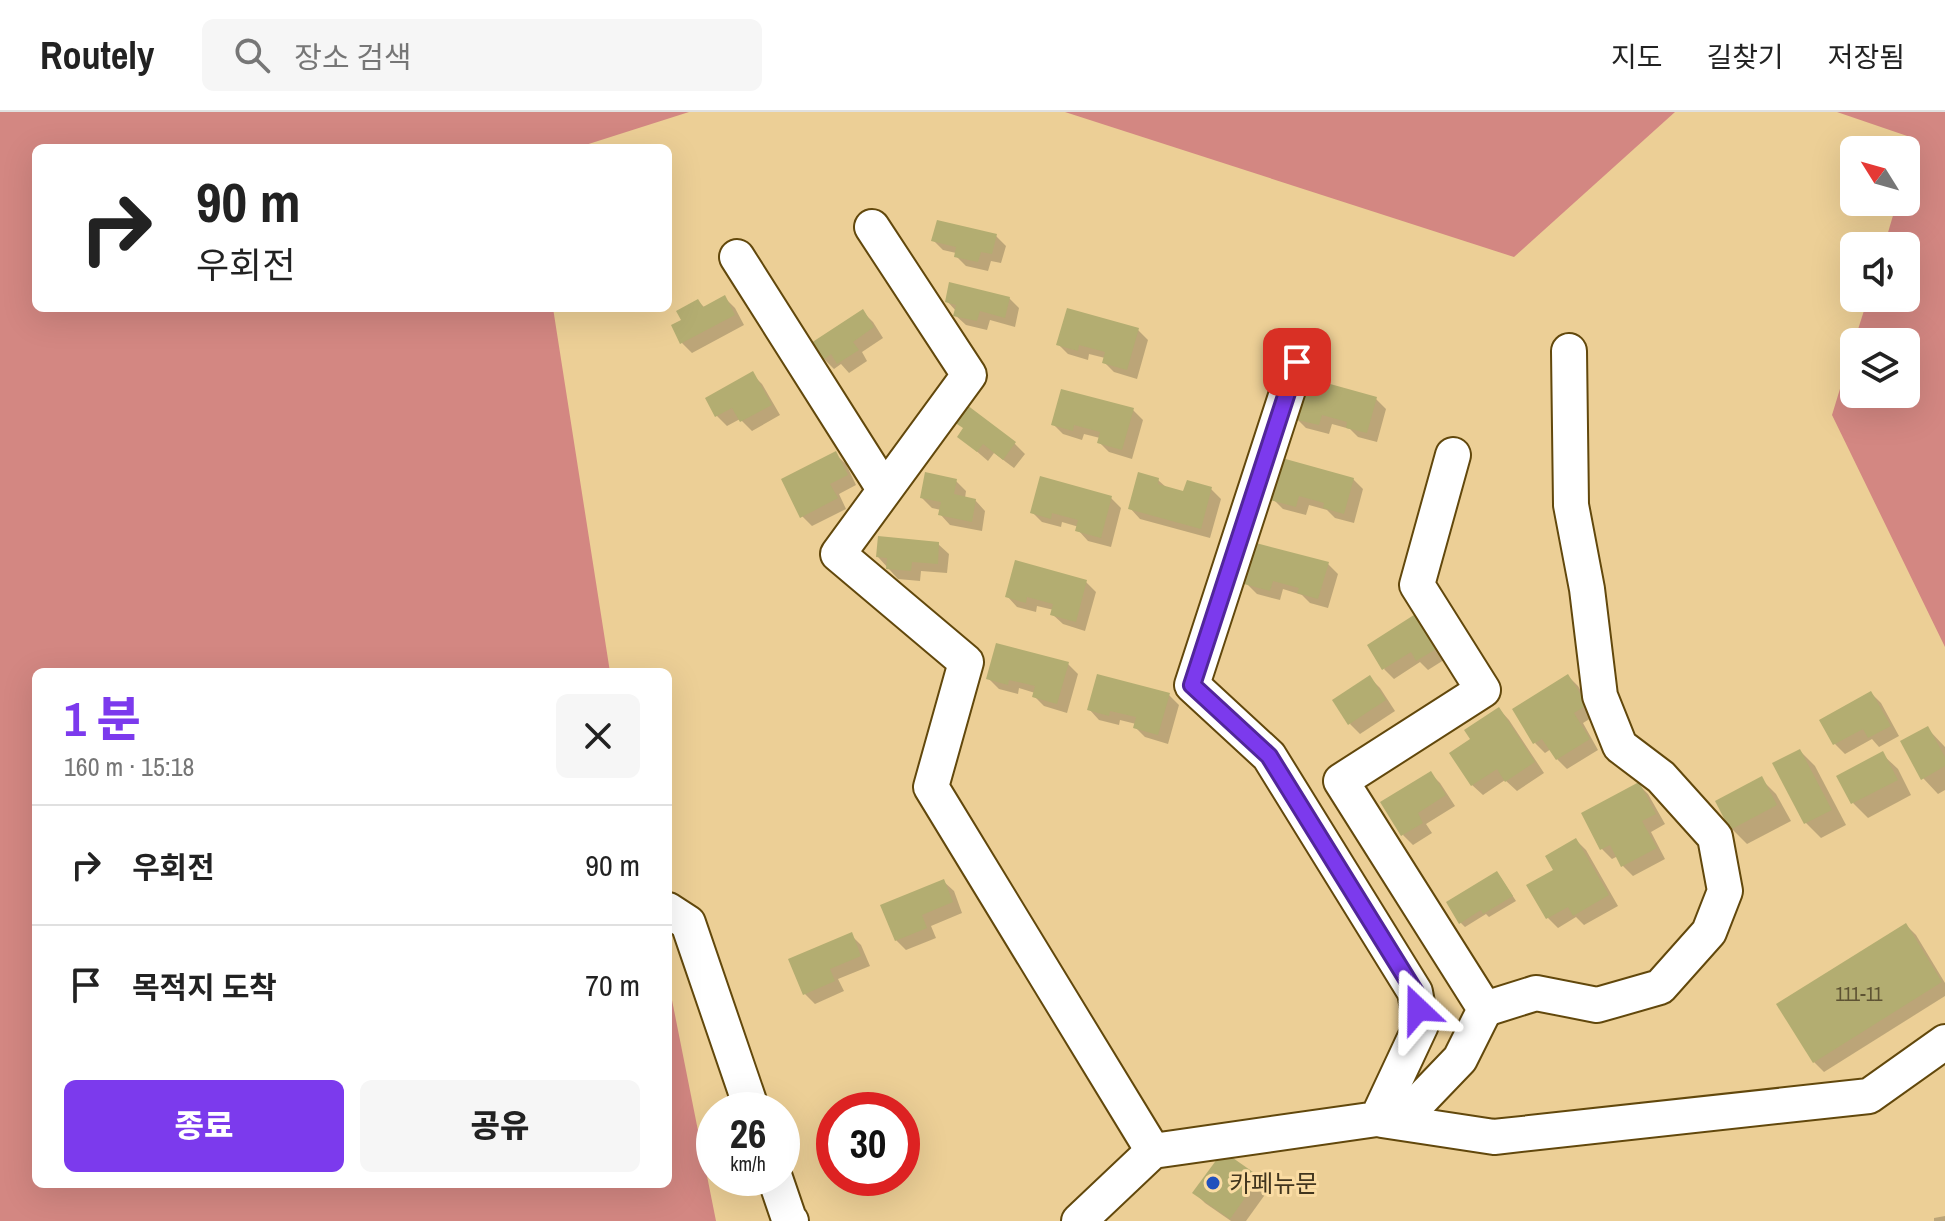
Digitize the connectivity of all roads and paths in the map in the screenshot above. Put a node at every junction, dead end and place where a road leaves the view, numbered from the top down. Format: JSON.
{"nodes":[{"id":1,"x":872,"y":227,"type":"dead end"},
{"id":2,"x":737,"y":257,"type":"dead end"},
{"id":3,"x":1569,"y":351,"type":"dead end"},
{"id":4,"x":1297,"y":362,"type":"dead end"},
{"id":5,"x":1453,"y":455,"type":"dead end"},
{"id":6,"x":884,"y":489,"type":"junction"},
{"id":7,"x":672,"y":913,"type":"edge"},
{"id":8,"x":1485,"y":1009,"type":"junction"},
{"id":9,"x":1945,"y":1042,"type":"edge"},
{"id":10,"x":746,"y":1092,"type":"edge"},
{"id":11,"x":1377,"y":1119,"type":"junction"},
{"id":12,"x":1153,"y":1151,"type":"junction"},
{"id":13,"x":781,"y":1196,"type":"edge"},
{"id":14,"x":791,"y":1221,"type":"edge"},
{"id":15,"x":1079,"y":1221,"type":"edge"}],
"edges":[{"from":1,"to":6,"type":"street"},
{"from":2,"to":6,"type":"street"},
{"from":3,"to":8,"type":"street"},
{"from":4,"to":11,"type":"street"},
{"from":5,"to":8,"type":"street"},
{"from":6,"to":12,"type":"street"},
{"from":7,"to":10,"type":"street"},
{"from":8,"to":11,"type":"street"},
{"from":9,"to":11,"type":"street"},
{"from":11,"to":12,"type":"street"},
{"from":12,"to":15,"type":"street"},
{"from":13,"to":14,"type":"street"}]}
